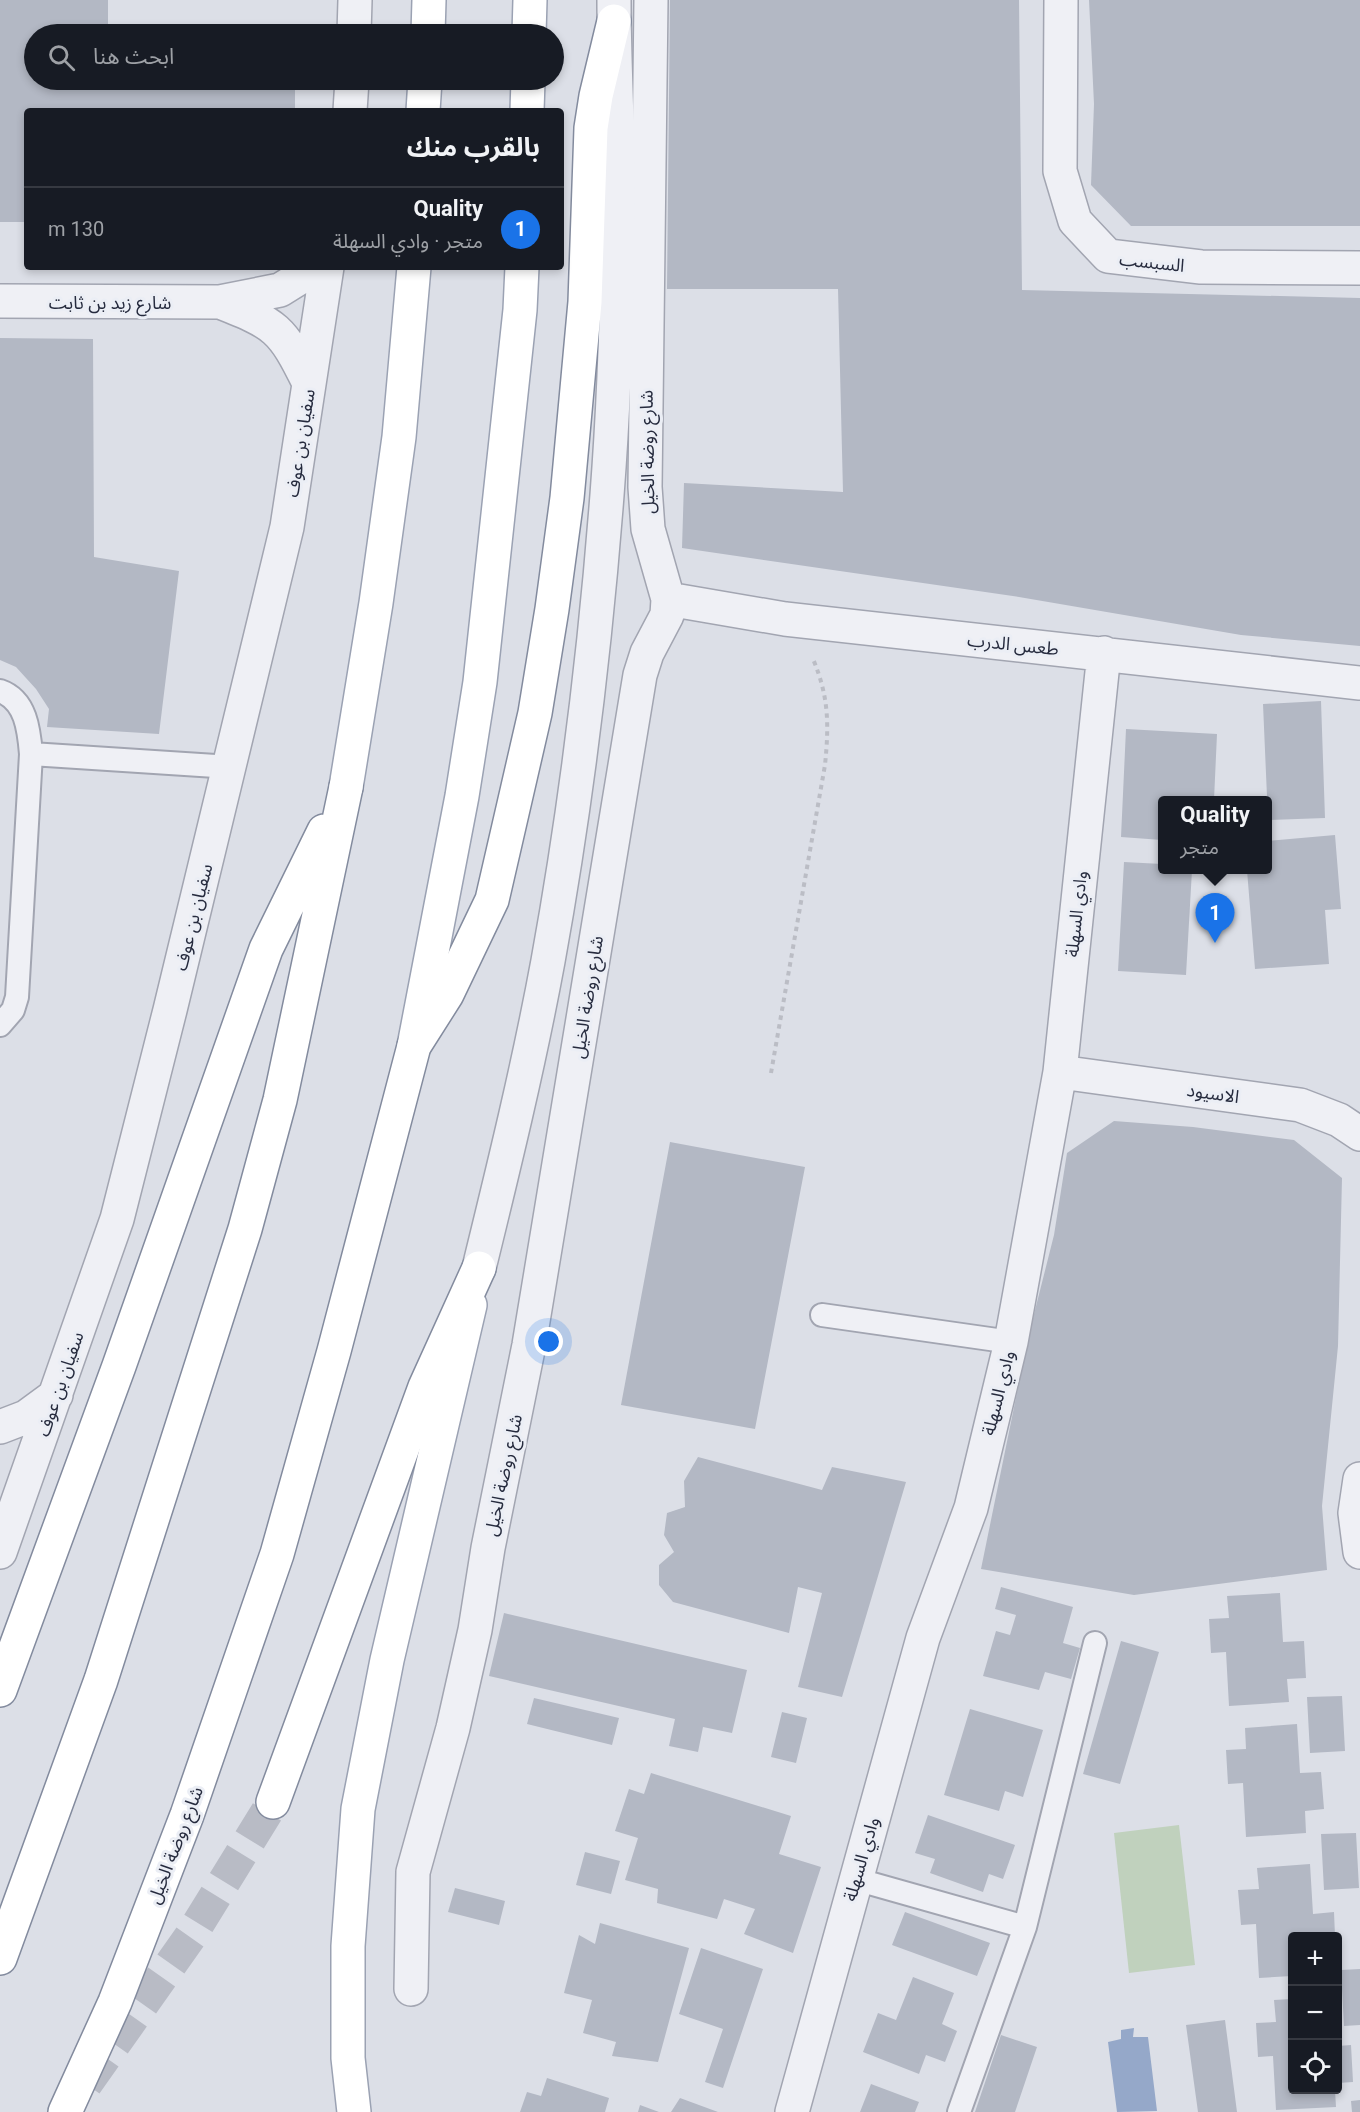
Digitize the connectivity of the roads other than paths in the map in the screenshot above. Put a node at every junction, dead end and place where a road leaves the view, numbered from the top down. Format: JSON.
{"nodes":[{"id":1,"x":355,"y":0,"type":"edge"},
{"id":2,"x":429,"y":0,"type":"edge"},
{"id":3,"x":530,"y":0,"type":"edge"},
{"id":4,"x":651,"y":0,"type":"edge"},
{"id":5,"x":1061,"y":0,"type":"edge"},
{"id":6,"x":614,"y":10,"type":"edge"},
{"id":7,"x":354,"y":24,"type":"edge"},
{"id":8,"x":428,"y":24,"type":"edge"},
{"id":9,"x":529,"y":24,"type":"edge"},
{"id":10,"x":351,"y":90,"type":"edge"},
{"id":11,"x":424,"y":90,"type":"edge"},
{"id":12,"x":528,"y":90,"type":"edge"},
{"id":13,"x":350,"y":108,"type":"edge"},
{"id":14,"x":423,"y":108,"type":"edge"},
{"id":15,"x":527,"y":108,"type":"edge"},
{"id":16,"x":1360,"y":268,"type":"edge"},
{"id":17,"x":312,"y":270,"type":"edge"},
{"id":18,"x":327,"y":270,"type":"edge"},
{"id":19,"x":414,"y":270,"type":"edge"},
{"id":20,"x":522,"y":270,"type":"edge"},
{"id":21,"x":0,"y":301,"type":"edge"},
{"id":22,"x":220,"y":302,"type":"junction"},
{"id":23,"x":309,"y":382,"type":"junction"},
{"id":24,"x":668,"y":599,"type":"junction"},
{"id":25,"x":1104,"y":653,"type":"junction"},
{"id":26,"x":1360,"y":683,"type":"edge"},
{"id":27,"x":0,"y":691,"type":"edge"},
{"id":28,"x":31,"y":754,"type":"junction"},
{"id":29,"x":231,"y":767,"type":"junction"},
{"id":30,"x":346,"y":786,"type":"junction"},
{"id":31,"x":0,"y":1025,"type":"edge"},
{"id":32,"x":414,"y":1046,"type":"junction"},
{"id":33,"x":1060,"y":1072,"type":"junction"},
{"id":34,"x":1360,"y":1134,"type":"edge"},
{"id":35,"x":479,"y":1268,"type":"junction"},
{"id":36,"x":822,"y":1315,"type":"dead end"},
{"id":37,"x":1011,"y":1342,"type":"junction"},
{"id":38,"x":56,"y":1395,"type":"junction"},
{"id":39,"x":0,"y":1427,"type":"edge"},
{"id":40,"x":1360,"y":1479,"type":"edge"},
{"id":41,"x":0,"y":1486,"type":"edge"},
{"id":42,"x":1358,"y":1513,"type":"edge"},
{"id":43,"x":12,"y":1521,"type":"junction"},
{"id":44,"x":0,"y":1552,"type":"edge"},
{"id":45,"x":1360,"y":1552,"type":"edge"},
{"id":46,"x":1095,"y":1643,"type":"dead end"},
{"id":47,"x":0,"y":1690,"type":"edge"},
{"id":48,"x":273,"y":1802,"type":"tunnel mouth"},
{"id":49,"x":855,"y":1879,"type":"junction"},
{"id":50,"x":1025,"y":1927,"type":"junction"},
{"id":51,"x":0,"y":1958,"type":"edge"},
{"id":52,"x":411,"y":1989,"type":"dead end"},
{"id":53,"x":65,"y":2112,"type":"edge"},
{"id":54,"x":354,"y":2112,"type":"edge"},
{"id":55,"x":792,"y":2112,"type":"edge"},
{"id":56,"x":959,"y":2112,"type":"edge"}],
"edges":[{"from":1,"to":7,"type":"street"},
{"from":2,"to":8,"type":"main road"},
{"from":3,"to":9,"type":"main road"},
{"from":4,"to":24,"type":"street","name":"شارع روضة الخيل"},
{"from":5,"to":16,"type":"street","name":"السبسب"},
{"from":6,"to":32,"type":"main road"},
{"from":6,"to":35,"type":"street","name":"شارع روضة الخيل"},
{"from":10,"to":13,"type":"street"},
{"from":11,"to":14,"type":"main road"},
{"from":12,"to":15,"type":"main road"},
{"from":17,"to":22,"type":"street","name":"شارع زيد بن ثابت"},
{"from":18,"to":23,"type":"street","name":"سفيان بن عوف"},
{"from":19,"to":30,"type":"main road"},
{"from":20,"to":32,"type":"main road","name":"شارع روضة الخيل"},
{"from":21,"to":22,"type":"street","name":"شارع زيد بن ثابت"},
{"from":22,"to":23,"type":"street","name":"شارع زيد بن ثابت"},
{"from":23,"to":29,"type":"street","name":"سفيان بن عوف"},
{"from":24,"to":25,"type":"street","name":"طعس الدرب"},
{"from":24,"to":52,"type":"street","name":"شارع روضة الخيل"},
{"from":25,"to":26,"type":"street","name":"طعس الدرب"},
{"from":25,"to":33,"type":"street","name":"وادي السهلة"},
{"from":27,"to":28,"type":"lane"},
{"from":28,"to":29,"type":"lane"},
{"from":28,"to":31,"type":"lane"},
{"from":29,"to":38,"type":"street","name":"سفيان بن عوف"},
{"from":30,"to":47,"type":"main road"},
{"from":30,"to":51,"type":"main road"},
{"from":32,"to":53,"type":"main road","name":"شارع روضة الخيل"},
{"from":33,"to":34,"type":"street","name":"الاسيود"},
{"from":33,"to":37,"type":"street","name":"وادي السهلة"},
{"from":35,"to":48,"type":"main road"},
{"from":35,"to":54,"type":"main road"},
{"from":36,"to":37,"type":"lane"},
{"from":37,"to":49,"type":"street","name":"وادي السهلة"},
{"from":38,"to":39,"type":"street"},
{"from":38,"to":43,"type":"street","name":"سفيان بن عوف"},
{"from":40,"to":42,"type":"street"},
{"from":41,"to":43,"type":"street"},
{"from":42,"to":45,"type":"street"},
{"from":43,"to":44,"type":"street","name":"سفيان بن عوف"},
{"from":46,"to":50,"type":"lane"},
{"from":49,"to":50,"type":"lane"},
{"from":49,"to":55,"type":"street","name":"وادي السهلة"},
{"from":50,"to":56,"type":"lane"}]}
